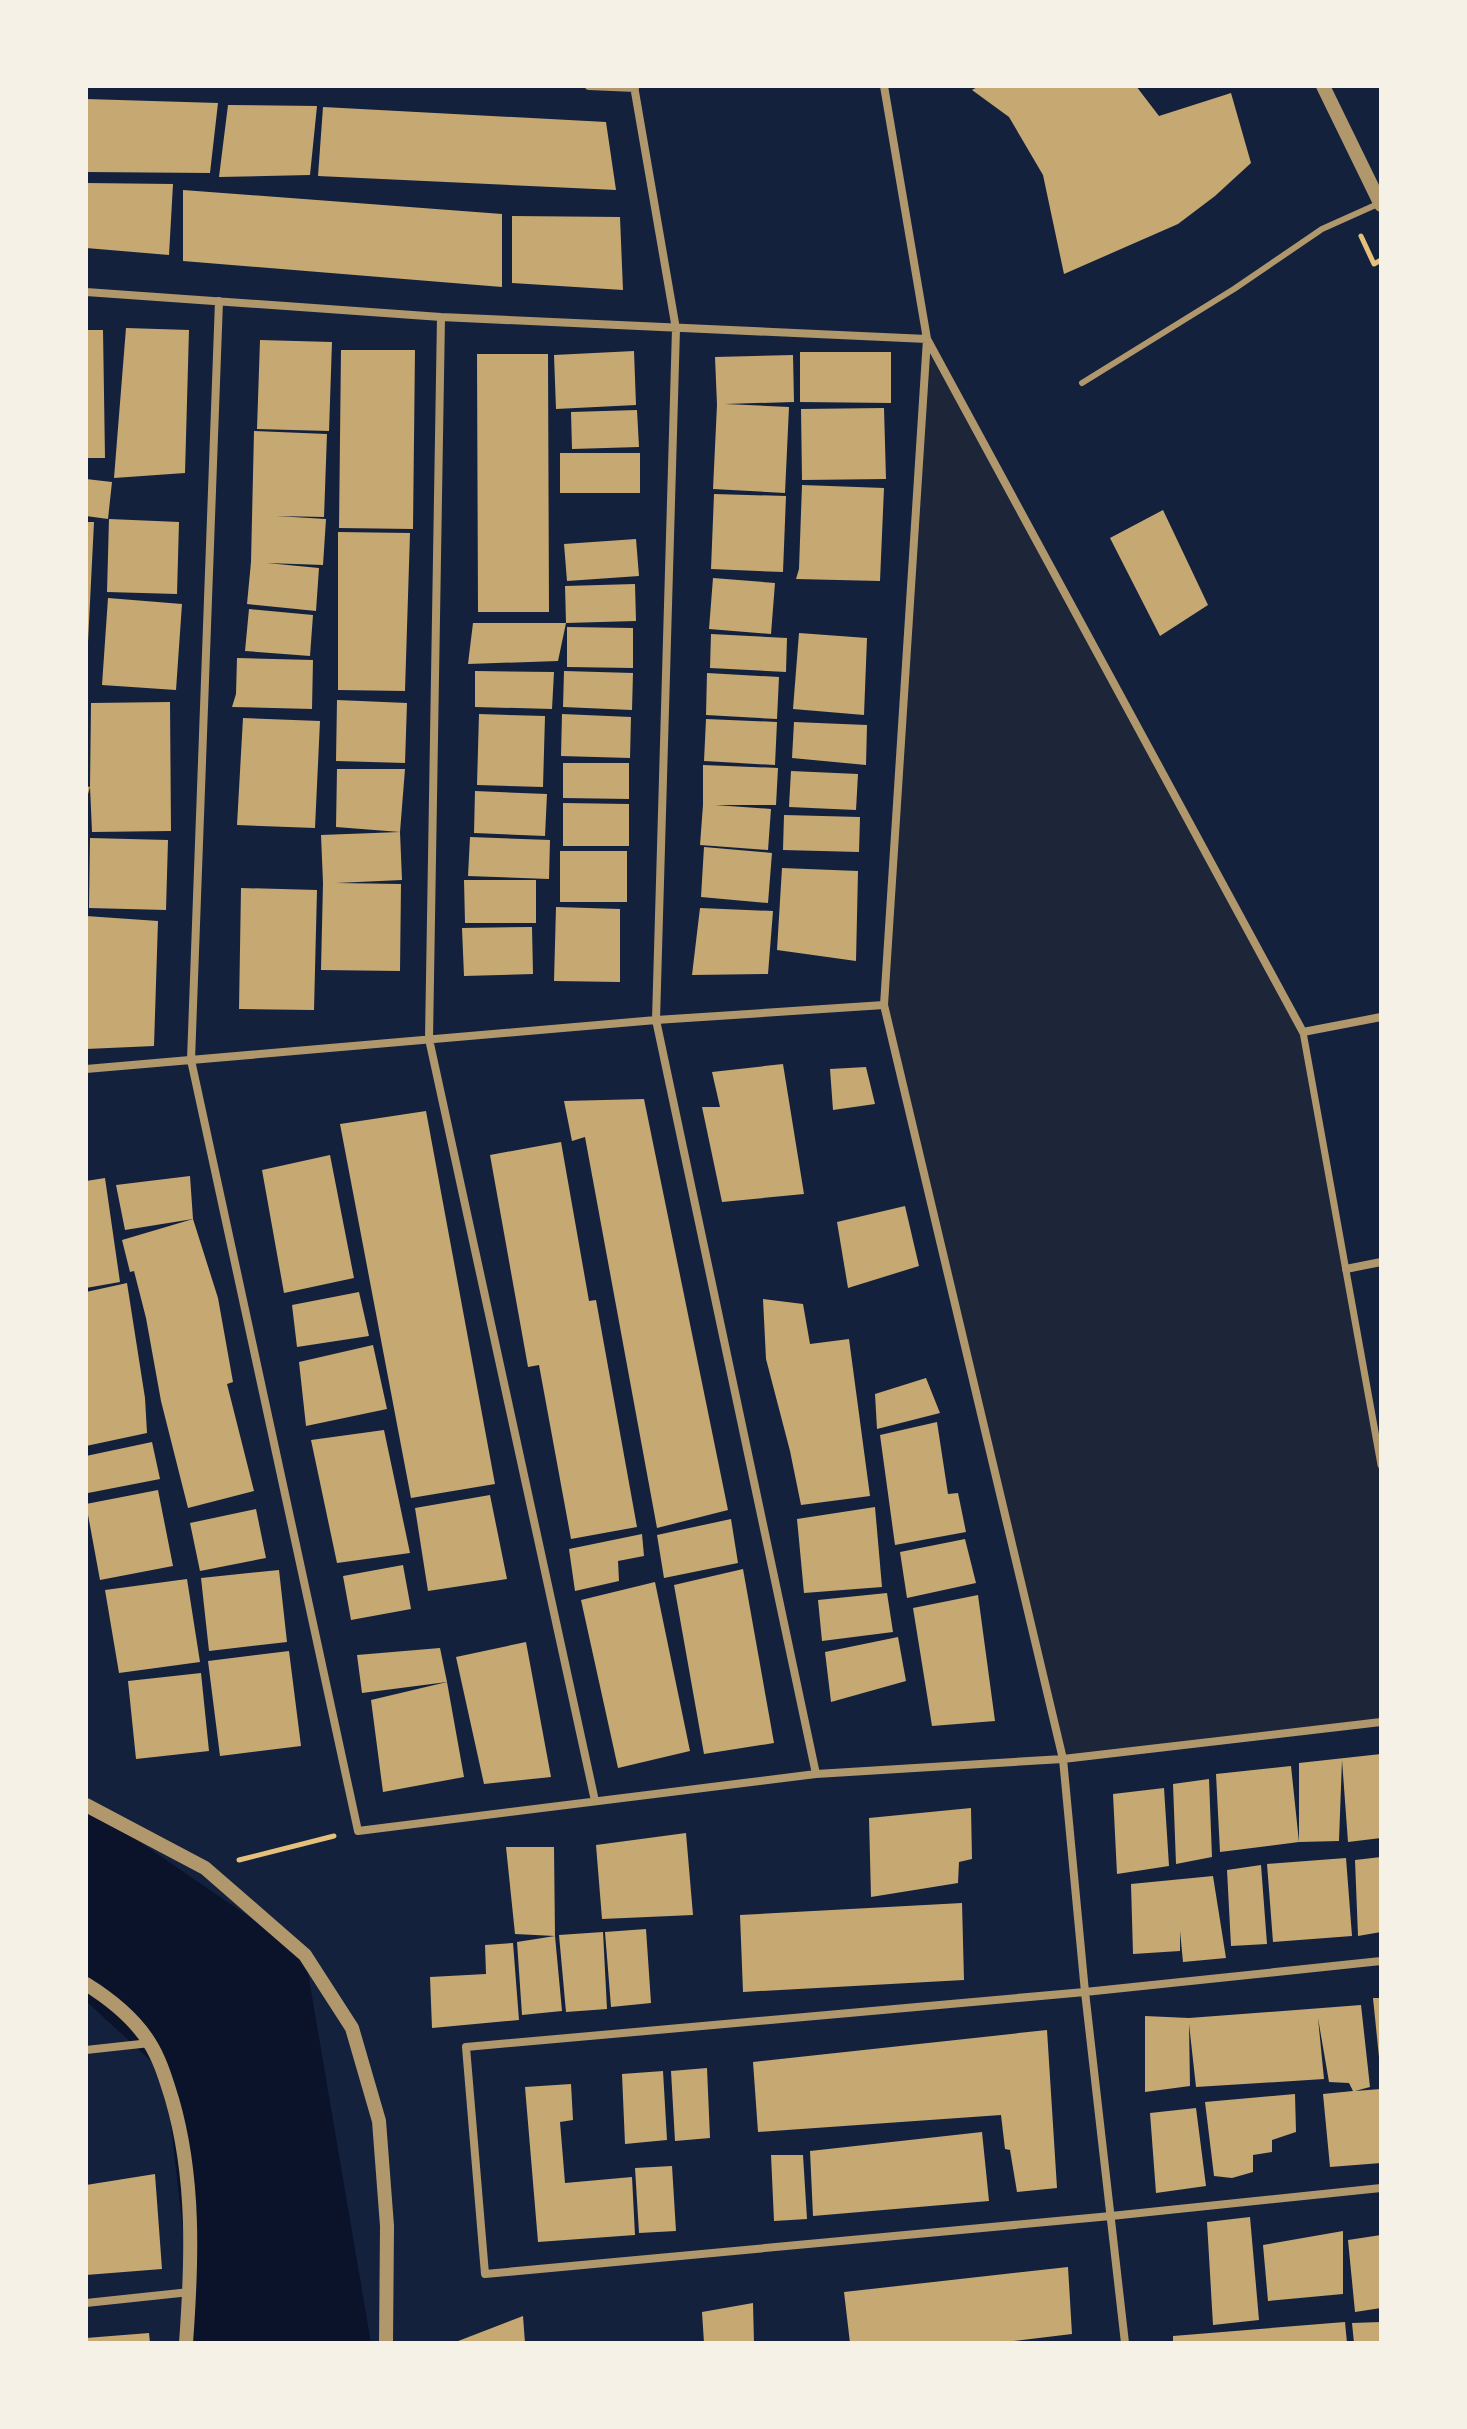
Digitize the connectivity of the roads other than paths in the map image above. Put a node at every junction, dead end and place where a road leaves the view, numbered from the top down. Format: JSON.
{"nodes":[{"id":1,"x":589,"y":86,"type":"edge"},
{"id":2,"x":884,"y":86,"type":"edge"},
{"id":3,"x":1323,"y":86,"type":"edge"},
{"id":4,"x":635,"y":87,"type":"edge"},
{"id":5,"x":1380,"y":204,"type":"edge"},
{"id":6,"x":86,"y":292,"type":"edge"},
{"id":7,"x":219,"y":301,"type":"junction"},
{"id":8,"x":441,"y":317,"type":"junction"},
{"id":9,"x":676,"y":329,"type":"junction"},
{"id":10,"x":927,"y":339,"type":"junction"},
{"id":11,"x":1082,"y":383,"type":"dead end"},
{"id":12,"x":884,"y":1005,"type":"junction"},
{"id":13,"x":1381,"y":1017,"type":"edge"},
{"id":14,"x":656,"y":1020,"type":"junction"},
{"id":15,"x":1303,"y":1032,"type":"junction"},
{"id":16,"x":429,"y":1039,"type":"junction"},
{"id":17,"x":191,"y":1060,"type":"junction"},
{"id":18,"x":86,"y":1069,"type":"edge"},
{"id":19,"x":1381,"y":1262,"type":"edge"},
{"id":20,"x":1346,"y":1269,"type":"junction"},
{"id":21,"x":1381,"y":1465,"type":"edge"},
{"id":22,"x":1381,"y":1722,"type":"edge"},
{"id":23,"x":1063,"y":1759,"type":"junction"},
{"id":24,"x":816,"y":1774,"type":"junction"},
{"id":25,"x":595,"y":1801,"type":"junction"},
{"id":26,"x":86,"y":1803,"type":"edge"},
{"id":27,"x":1381,"y":1961,"type":"edge"},
{"id":28,"x":86,"y":1984,"type":"edge"},
{"id":29,"x":1085,"y":1992,"type":"junction"},
{"id":30,"x":150,"y":2043,"type":"junction"},
{"id":31,"x":86,"y":2050,"type":"edge"},
{"id":32,"x":1381,"y":2188,"type":"edge"},
{"id":33,"x":1111,"y":2216,"type":"junction"},
{"id":34,"x":190,"y":2292,"type":"junction"},
{"id":35,"x":86,"y":2303,"type":"edge"},
{"id":36,"x":186,"y":2343,"type":"edge"},
{"id":37,"x":386,"y":2343,"type":"edge"},
{"id":38,"x":1125,"y":2343,"type":"edge"}],
"edges":[{"from":1,"to":4,"type":"street"},
{"from":2,"to":10,"type":"street"},
{"from":3,"to":5,"type":"street"},
{"from":4,"to":9,"type":"street"},
{"from":5,"to":11,"type":"lane"},
{"from":6,"to":7,"type":"street"},
{"from":7,"to":8,"type":"street"},
{"from":7,"to":17,"type":"street"},
{"from":8,"to":9,"type":"street"},
{"from":8,"to":16,"type":"street"},
{"from":9,"to":10,"type":"street"},
{"from":9,"to":14,"type":"street"},
{"from":10,"to":12,"type":"street"},
{"from":10,"to":15,"type":"street"},
{"from":12,"to":14,"type":"street"},
{"from":12,"to":23,"type":"street"},
{"from":13,"to":15,"type":"street"},
{"from":14,"to":16,"type":"street"},
{"from":14,"to":24,"type":"street"},
{"from":15,"to":20,"type":"street"},
{"from":16,"to":17,"type":"street"},
{"from":16,"to":25,"type":"street"},
{"from":17,"to":18,"type":"street"},
{"from":17,"to":25,"type":"street"},
{"from":19,"to":20,"type":"street"},
{"from":20,"to":21,"type":"street"},
{"from":22,"to":23,"type":"street"},
{"from":23,"to":24,"type":"street"},
{"from":23,"to":29,"type":"street"},
{"from":24,"to":25,"type":"street"},
{"from":26,"to":37,"type":"street"},
{"from":27,"to":29,"type":"street"},
{"from":28,"to":30,"type":"street"},
{"from":29,"to":33,"type":"street"},
{"from":29,"to":33,"type":"street"},
{"from":30,"to":31,"type":"street"},
{"from":30,"to":34,"type":"street"},
{"from":32,"to":33,"type":"street"},
{"from":33,"to":38,"type":"street"},
{"from":34,"to":35,"type":"street"},
{"from":34,"to":36,"type":"street"}]}
